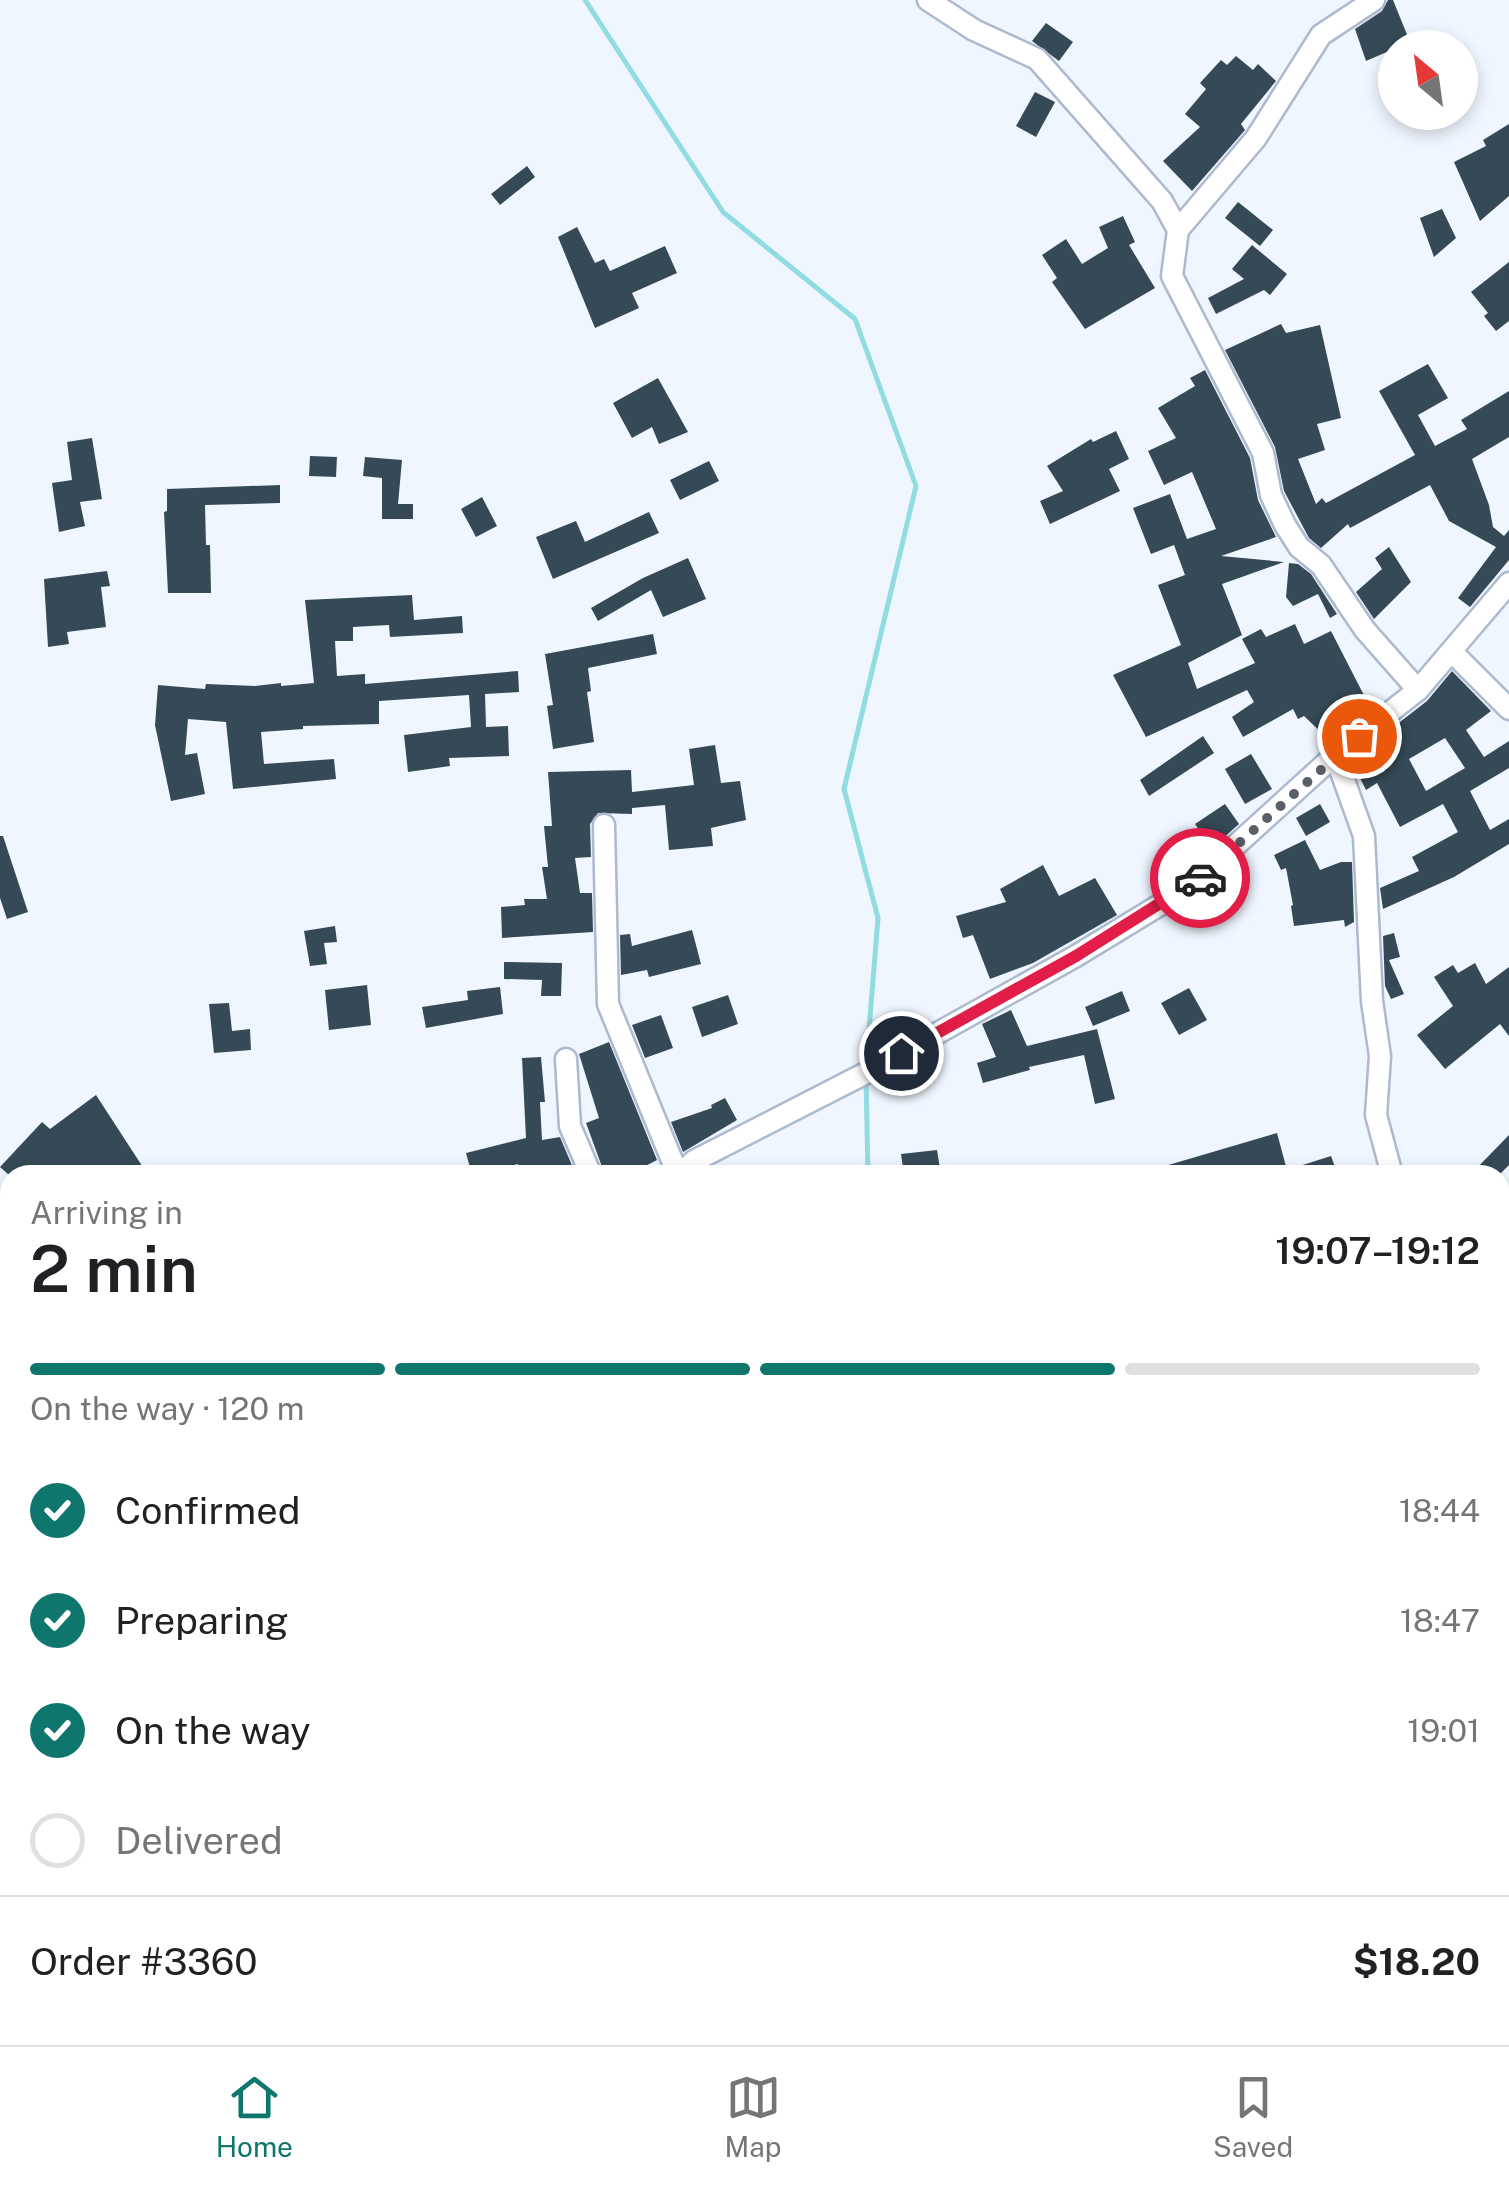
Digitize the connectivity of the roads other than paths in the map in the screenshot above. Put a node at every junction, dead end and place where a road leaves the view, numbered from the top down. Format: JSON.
{"nodes":[{"id":1,"x":928,"y":0,"type":"edge"},
{"id":2,"x":1374,"y":0,"type":"edge"},
{"id":3,"x":1178,"y":230,"type":"junction"},
{"id":4,"x":1509,"y":583,"type":"edge"},
{"id":5,"x":1452,"y":652,"type":"junction"},
{"id":6,"x":1418,"y":690,"type":"junction"},
{"id":7,"x":1509,"y":709,"type":"edge"},
{"id":8,"x":1335,"y":756,"type":"junction"},
{"id":9,"x":604,"y":824,"type":"dead end"},
{"id":10,"x":566,"y":1059,"type":"dead end"},
{"id":11,"x":586,"y":1165,"type":"edge"},
{"id":12,"x":674,"y":1165,"type":"edge"},
{"id":13,"x":689,"y":1165,"type":"edge"},
{"id":14,"x":1389,"y":1165,"type":"edge"}],
"edges":[{"from":1,"to":3,"type":"street"},
{"from":2,"to":3,"type":"street"},
{"from":3,"to":6,"type":"street"},
{"from":4,"to":5,"type":"street"},
{"from":5,"to":6,"type":"street"},
{"from":5,"to":7,"type":"street"},
{"from":6,"to":8,"type":"street"},
{"from":8,"to":13,"type":"street"},
{"from":8,"to":14,"type":"street"},
{"from":9,"to":12,"type":"street"},
{"from":10,"to":11,"type":"street"}]}
